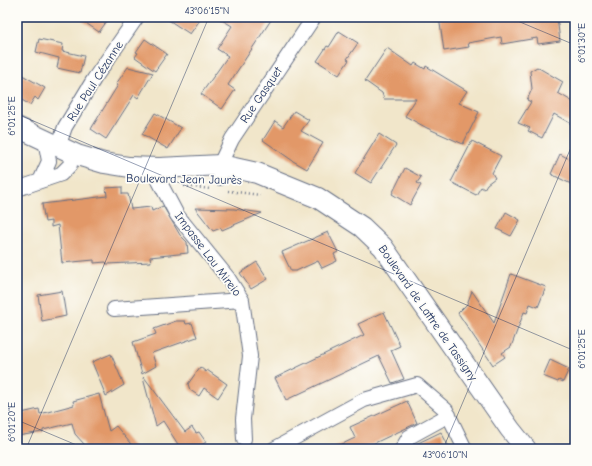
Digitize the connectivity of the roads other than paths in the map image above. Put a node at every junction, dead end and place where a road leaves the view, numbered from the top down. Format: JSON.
{"nodes":[{"id":1,"x":137,"y":17,"type":"edge"},
{"id":2,"x":314,"y":17,"type":"edge"},
{"id":3,"x":17,"y":126,"type":"edge"},
{"id":4,"x":17,"y":139,"type":"edge"},
{"id":5,"x":50,"y":147,"type":"junction"},
{"id":6,"x":70,"y":165,"type":"junction"},
{"id":7,"x":160,"y":177,"type":"junction"},
{"id":8,"x":40,"y":181,"type":"junction"},
{"id":9,"x":221,"y":181,"type":"junction"},
{"id":10,"x":290,"y":187,"type":"joint"},
{"id":11,"x":17,"y":189,"type":"edge"},
{"id":12,"x":242,"y":300,"type":"junction"},
{"id":13,"x":114,"y":309,"type":"dead end"},
{"id":14,"x":448,"y":415,"type":"junction"},
{"id":15,"x":244,"y":440,"type":"dead end"},
{"id":16,"x":274,"y":449,"type":"edge"},
{"id":17,"x":402,"y":449,"type":"edge"},
{"id":18,"x":465,"y":449,"type":"edge"},
{"id":19,"x":526,"y":449,"type":"edge"}],
"edges":[{"from":1,"to":5,"type":"street","name":"Rue Paul Cézanne"},
{"from":2,"to":9,"type":"street","name":"Rue Gasquet"},
{"from":3,"to":5,"type":"street","name":"Boulevard Jean Jaurès"},
{"from":4,"to":5,"type":"street","name":"Boulevard Jean Jaurès"},
{"from":5,"to":6,"type":"street","name":"Boulevard Jean Jaurès"},
{"from":5,"to":7,"type":"street","name":"Boulevard Jean Jaurès"},
{"from":5,"to":8,"type":"street","name":"Rue Paul Cézanne"},
{"from":6,"to":7,"type":"street","name":"Boulevard Jean Jaurès"},
{"from":6,"to":8,"type":"street"},
{"from":7,"to":9,"type":"street","name":"Boulevard Jean Jaurès"},
{"from":7,"to":12,"type":"street","name":"Impasse Lou Mireio"},
{"from":8,"to":11,"type":"street"},
{"from":9,"to":10,"type":"street","name":"Boulevard Jean Jaurès"},
{"from":10,"to":19,"type":"street","name":"Boulevard de Lattre de Tassigny"},
{"from":12,"to":13,"type":"street"},
{"from":12,"to":15,"type":"street","name":"Impasse Lou Mireio"},
{"from":14,"to":16,"type":"street"},
{"from":14,"to":17,"type":"street"},
{"from":14,"to":18,"type":"street"}]}
